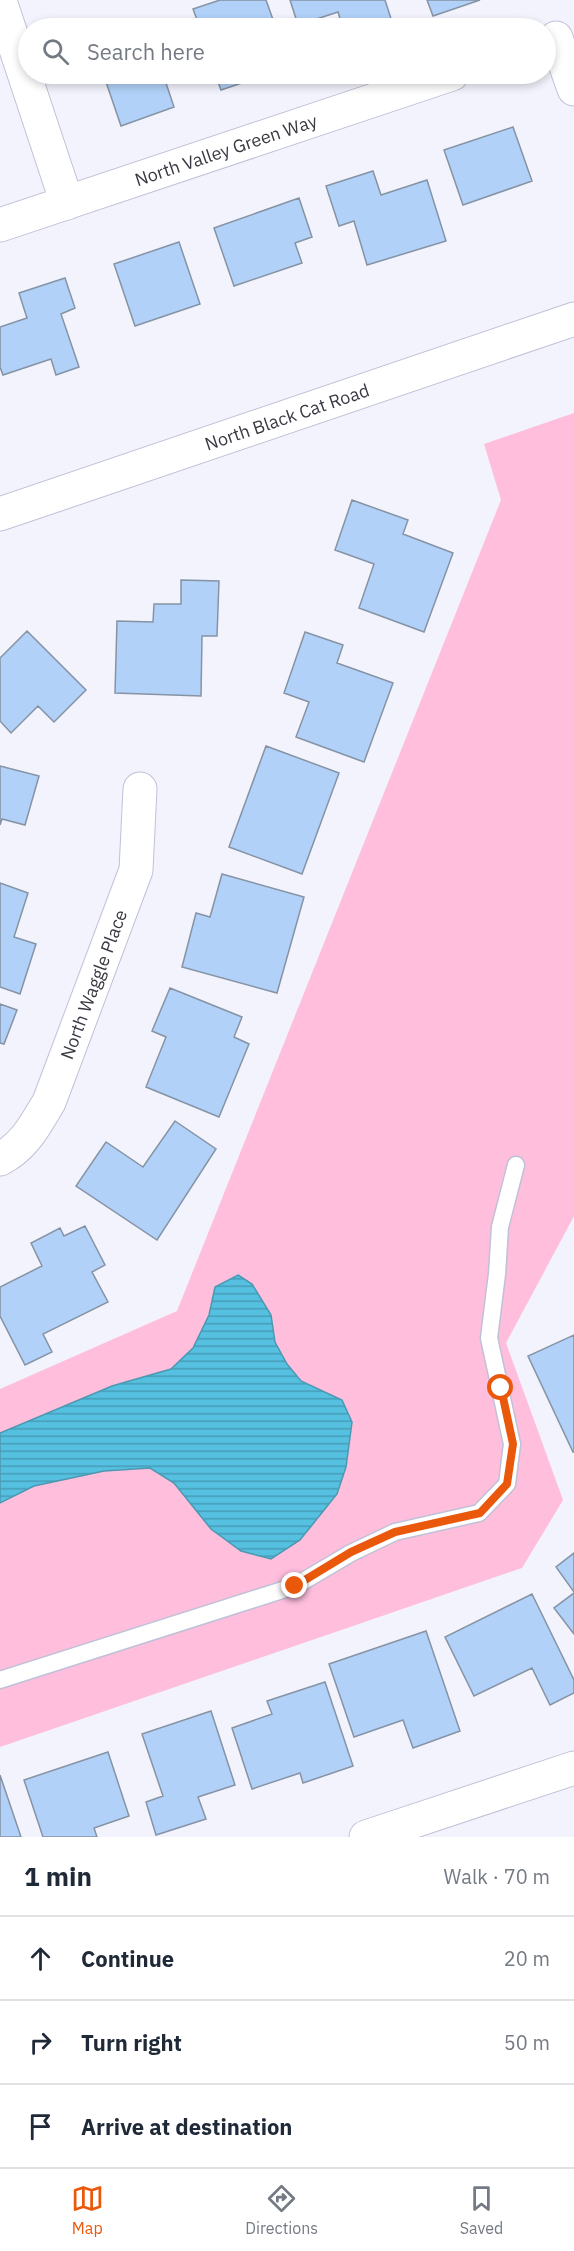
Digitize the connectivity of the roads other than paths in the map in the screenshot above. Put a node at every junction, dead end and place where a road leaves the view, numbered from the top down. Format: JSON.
{"nodes":[{"id":1,"x":0,"y":1,"type":"edge"},
{"id":2,"x":559,"y":38,"type":"edge"},
{"id":3,"x":18,"y":55,"type":"edge"},
{"id":4,"x":28,"y":84,"type":"edge"},
{"id":5,"x":422,"y":84,"type":"edge"},
{"id":6,"x":574,"y":89,"type":"edge"},
{"id":7,"x":67,"y":203,"type":"junction"},
{"id":8,"x":0,"y":225,"type":"edge"},
{"id":9,"x":574,"y":320,"type":"edge"},
{"id":10,"x":0,"y":514,"type":"edge"},
{"id":11,"x":140,"y":789,"type":"dead end"},
{"id":12,"x":0,"y":1159,"type":"edge"},
{"id":13,"x":516,"y":1166,"type":"dead end"},
{"id":14,"x":0,"y":1680,"type":"edge"},
{"id":15,"x":574,"y":1768,"type":"edge"},
{"id":16,"x":366,"y":1837,"type":"edge"}],
"edges":[{"from":1,"to":3,"type":"street"},
{"from":2,"to":6,"type":"street"},
{"from":4,"to":7,"type":"street"},
{"from":5,"to":7,"type":"street","name":"North Valley Green Way"},
{"from":7,"to":8,"type":"street","name":"North Valley Green Way"},
{"from":9,"to":10,"type":"street","name":"North Black Cat Road"},
{"from":11,"to":12,"type":"street","name":"North Waggle Place"},
{"from":13,"to":14,"type":"lane"},
{"from":15,"to":16,"type":"street"}]}
